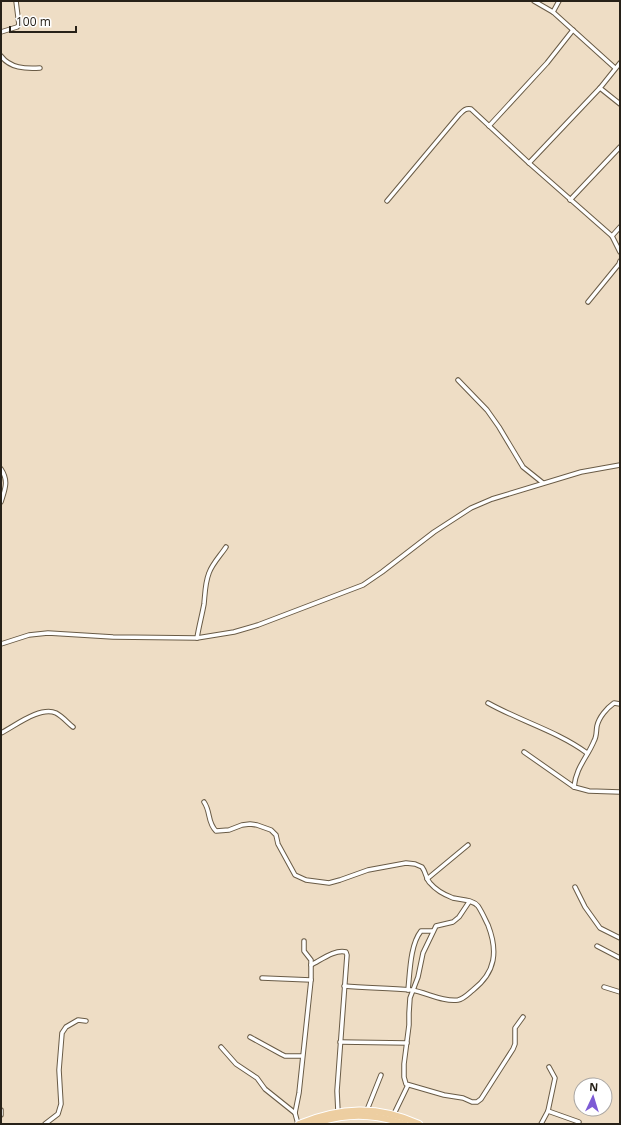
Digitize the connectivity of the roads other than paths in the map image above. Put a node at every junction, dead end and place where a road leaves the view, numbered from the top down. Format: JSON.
{"nodes":[{"id":1,"x":16,"y":1,"type":"edge"},
{"id":2,"x":534,"y":1,"type":"edge"},
{"id":3,"x":559,"y":1,"type":"edge"},
{"id":4,"x":553,"y":12,"type":"junction"},
{"id":5,"x":573,"y":30,"type":"junction"},
{"id":6,"x":1,"y":32,"type":"edge"},
{"id":7,"x":1,"y":56,"type":"edge"},
{"id":8,"x":620,"y":63,"type":"edge"},
{"id":9,"x":40,"y":68,"type":"dead end"},
{"id":10,"x":615,"y":68,"type":"junction"},
{"id":11,"x":600,"y":88,"type":"junction"},
{"id":12,"x":620,"y":104,"type":"edge"},
{"id":13,"x":489,"y":126,"type":"junction"},
{"id":14,"x":620,"y":147,"type":"edge"},
{"id":15,"x":529,"y":163,"type":"junction"},
{"id":16,"x":570,"y":200,"type":"junction"},
{"id":17,"x":387,"y":201,"type":"dead end"},
{"id":18,"x":620,"y":227,"type":"edge"},
{"id":19,"x":612,"y":236,"type":"junction"},
{"id":20,"x":620,"y":252,"type":"edge"},
{"id":21,"x":620,"y":261,"type":"edge"},
{"id":22,"x":588,"y":302,"type":"dead end"},
{"id":23,"x":458,"y":380,"type":"dead end"},
{"id":24,"x":620,"y":465,"type":"edge"},
{"id":25,"x":1,"y":469,"type":"edge"},
{"id":26,"x":543,"y":483,"type":"junction"},
{"id":27,"x":1,"y":502,"type":"edge"},
{"id":28,"x":226,"y":547,"type":"dead end"},
{"id":29,"x":197,"y":638,"type":"junction"},
{"id":30,"x":1,"y":644,"type":"edge"},
{"id":31,"x":488,"y":703,"type":"dead end"},
{"id":32,"x":620,"y":704,"type":"edge"},
{"id":33,"x":73,"y":727,"type":"dead end"},
{"id":34,"x":1,"y":733,"type":"edge"},
{"id":35,"x":524,"y":752,"type":"dead end"},
{"id":36,"x":587,"y":753,"type":"junction"},
{"id":37,"x":574,"y":787,"type":"junction"},
{"id":38,"x":620,"y":792,"type":"edge"},
{"id":39,"x":204,"y":802,"type":"dead end"},
{"id":40,"x":468,"y":845,"type":"dead end"},
{"id":41,"x":427,"y":879,"type":"junction"},
{"id":42,"x":575,"y":887,"type":"dead end"},
{"id":43,"x":469,"y":902,"type":"junction"},
{"id":44,"x":434,"y":930,"type":"junction"},
{"id":45,"x":620,"y":938,"type":"edge"},
{"id":46,"x":304,"y":941,"type":"dead end"},
{"id":47,"x":597,"y":946,"type":"dead end"},
{"id":48,"x":620,"y":958,"type":"edge"},
{"id":49,"x":311,"y":965,"type":"junction"},
{"id":50,"x":262,"y":978,"type":"dead end"},
{"id":51,"x":311,"y":980,"type":"junction"},
{"id":52,"x":344,"y":986,"type":"junction"},
{"id":53,"x":604,"y":987,"type":"dead end"},
{"id":54,"x":410,"y":990,"type":"junction"},
{"id":55,"x":620,"y":992,"type":"edge"},
{"id":56,"x":523,"y":1017,"type":"dead end"},
{"id":57,"x":86,"y":1021,"type":"dead end"},
{"id":58,"x":250,"y":1037,"type":"dead end"},
{"id":59,"x":340,"y":1042,"type":"junction"},
{"id":60,"x":407,"y":1043,"type":"junction"},
{"id":61,"x":221,"y":1047,"type":"dead end"},
{"id":62,"x":302,"y":1056,"type":"junction"},
{"id":63,"x":549,"y":1066,"type":"dead end"},
{"id":64,"x":382,"y":1075,"type":"dead end"},
{"id":65,"x":408,"y":1085,"type":"junction"},
{"id":66,"x":1,"y":1110,"type":"edge"},
{"id":67,"x":366,"y":1110,"type":"junction"},
{"id":68,"x":548,"y":1111,"type":"junction"},
{"id":69,"x":338,"y":1112,"type":"junction"},
{"id":70,"x":295,"y":1113,"type":"junction"},
{"id":71,"x":394,"y":1114,"type":"junction"},
{"id":72,"x":1,"y":1115,"type":"edge"},
{"id":73,"x":579,"y":1122,"type":"dead end"},
{"id":74,"x":45,"y":1124,"type":"edge"},
{"id":75,"x":298,"y":1124,"type":"edge"},
{"id":76,"x":313,"y":1124,"type":"edge"},
{"id":77,"x":405,"y":1124,"type":"edge"},
{"id":78,"x":419,"y":1124,"type":"edge"},
{"id":79,"x":541,"y":1124,"type":"edge"}],
"edges":[{"from":1,"to":6,"type":"street"},
{"from":2,"to":4,"type":"street"},
{"from":3,"to":4,"type":"street"},
{"from":4,"to":5,"type":"street"},
{"from":5,"to":10,"type":"street"},
{"from":5,"to":13,"type":"street"},
{"from":7,"to":9,"type":"street"},
{"from":8,"to":10,"type":"street"},
{"from":10,"to":11,"type":"street"},
{"from":11,"to":12,"type":"street"},
{"from":11,"to":15,"type":"street"},
{"from":13,"to":15,"type":"street"},
{"from":13,"to":17,"type":"street"},
{"from":14,"to":16,"type":"street"},
{"from":15,"to":16,"type":"street"},
{"from":16,"to":19,"type":"street"},
{"from":18,"to":19,"type":"street"},
{"from":19,"to":20,"type":"street"},
{"from":21,"to":22,"type":"street"},
{"from":23,"to":26,"type":"street"},
{"from":24,"to":26,"type":"street"},
{"from":25,"to":27,"type":"street"},
{"from":26,"to":29,"type":"street"},
{"from":28,"to":29,"type":"street"},
{"from":29,"to":30,"type":"street"},
{"from":31,"to":36,"type":"street"},
{"from":32,"to":36,"type":"street"},
{"from":33,"to":34,"type":"street"},
{"from":35,"to":37,"type":"street"},
{"from":36,"to":37,"type":"street"},
{"from":37,"to":38,"type":"street"},
{"from":39,"to":41,"type":"street"},
{"from":40,"to":41,"type":"street"},
{"from":41,"to":43,"type":"street"},
{"from":42,"to":45,"type":"street"},
{"from":43,"to":44,"type":"street"},
{"from":43,"to":54,"type":"street"},
{"from":44,"to":54,"type":"street"},
{"from":44,"to":54,"type":"street"},
{"from":46,"to":49,"type":"street"},
{"from":47,"to":48,"type":"street"},
{"from":49,"to":51,"type":"street"},
{"from":49,"to":52,"type":"street"},
{"from":50,"to":51,"type":"street"},
{"from":51,"to":62,"type":"street"},
{"from":52,"to":54,"type":"street"},
{"from":52,"to":59,"type":"street"},
{"from":53,"to":55,"type":"street"},
{"from":54,"to":60,"type":"street"},
{"from":56,"to":65,"type":"street"},
{"from":57,"to":74,"type":"street"},
{"from":58,"to":62,"type":"street"},
{"from":59,"to":60,"type":"street"},
{"from":59,"to":69,"type":"street"},
{"from":60,"to":65,"type":"street"},
{"from":61,"to":70,"type":"street"},
{"from":62,"to":70,"type":"street"},
{"from":63,"to":68,"type":"street"},
{"from":64,"to":67,"type":"street"},
{"from":65,"to":71,"type":"street"},
{"from":66,"to":72,"type":"street"},
{"from":67,"to":69,"type":"main road"},
{"from":67,"to":71,"type":"main road"},
{"from":68,"to":73,"type":"street"},
{"from":68,"to":79,"type":"street"},
{"from":69,"to":75,"type":"main road"},
{"from":70,"to":75,"type":"street"},
{"from":71,"to":78,"type":"main road"},
{"from":76,"to":77,"type":"main road"}]}
